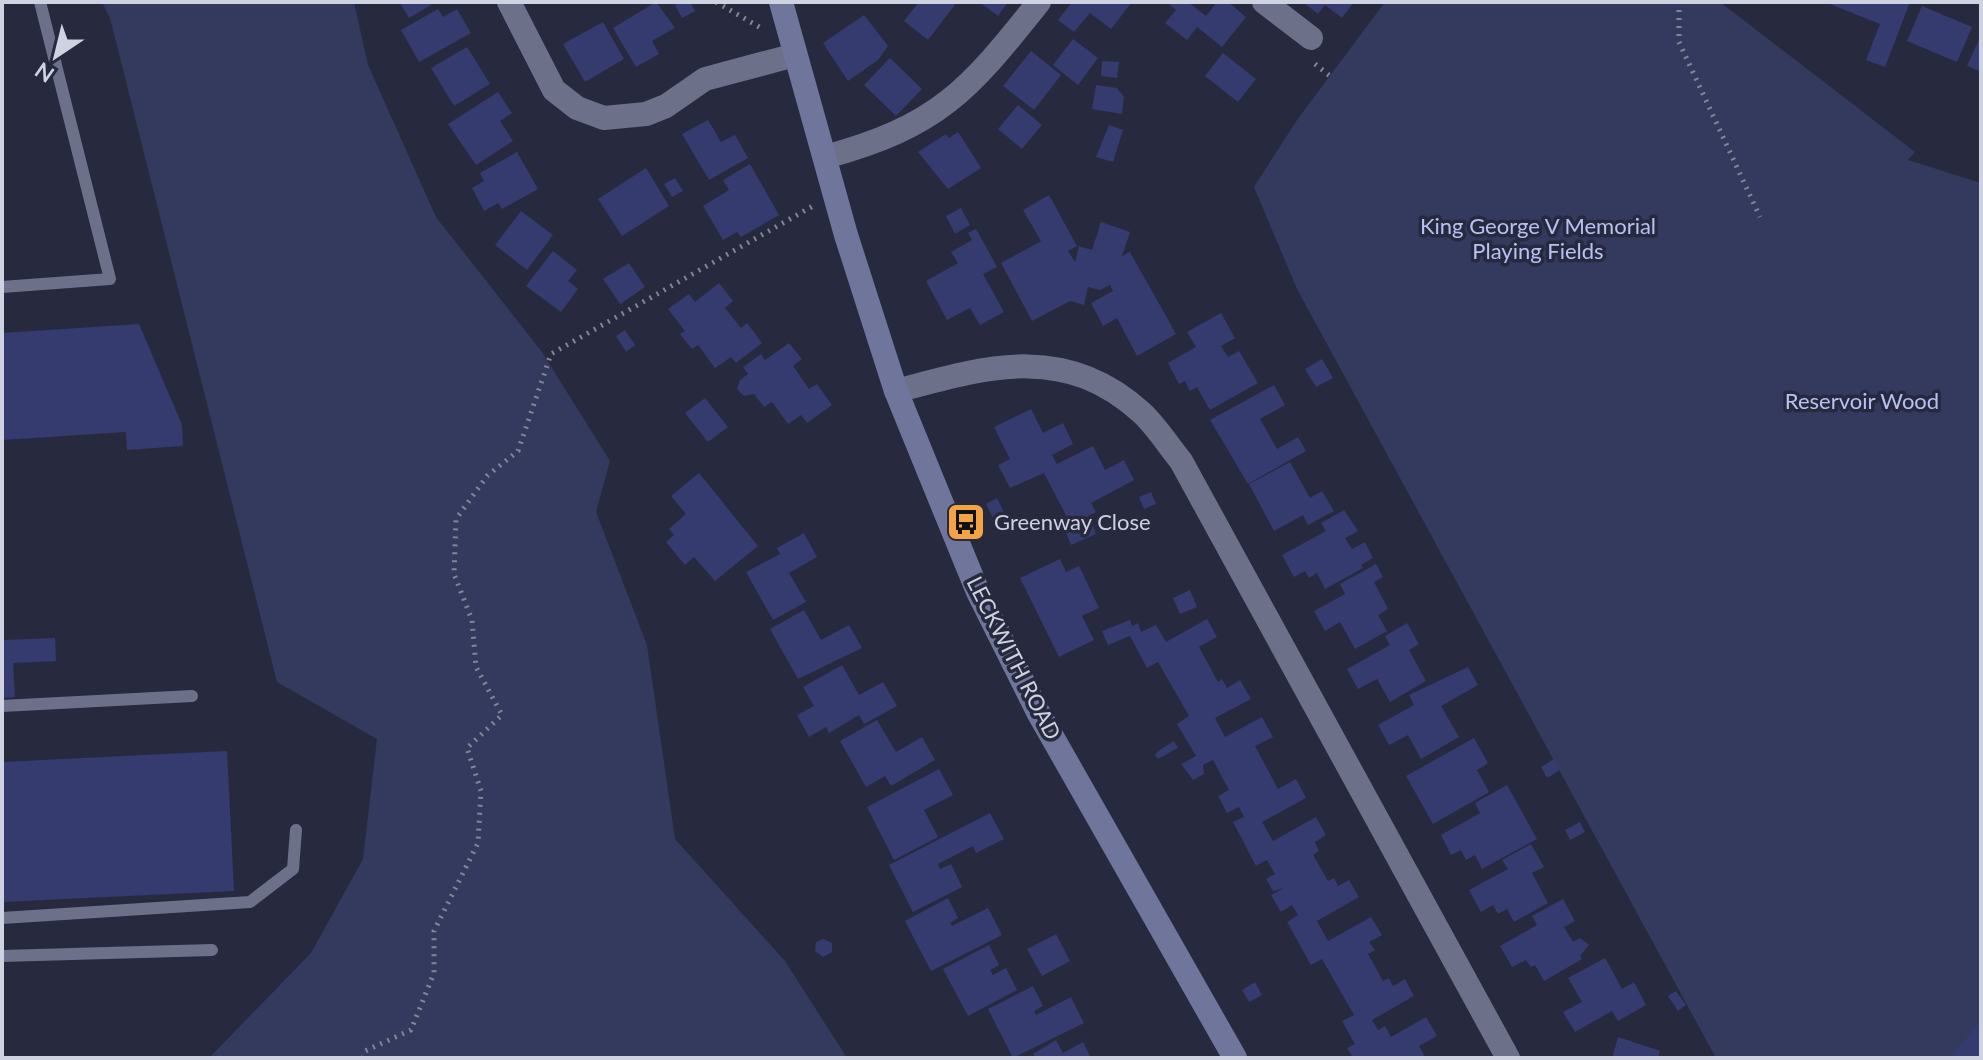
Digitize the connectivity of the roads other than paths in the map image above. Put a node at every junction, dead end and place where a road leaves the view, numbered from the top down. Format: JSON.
{"nodes":[{"id":1,"x":40,"y":2,"type":"edge"},
{"id":2,"x":509,"y":2,"type":"edge"},
{"id":3,"x":781,"y":2,"type":"edge"},
{"id":4,"x":1039,"y":2,"type":"edge"},
{"id":5,"x":1264,"y":2,"type":"edge"},
{"id":6,"x":1311,"y":38,"type":"dead end"},
{"id":7,"x":795,"y":55,"type":"junction"},
{"id":8,"x":825,"y":157,"type":"junction"},
{"id":9,"x":2,"y":287,"type":"edge"},
{"id":10,"x":896,"y":391,"type":"junction"},
{"id":11,"x":192,"y":696,"type":"dead end"},
{"id":12,"x":2,"y":706,"type":"edge"},
{"id":13,"x":296,"y":830,"type":"dead end"},
{"id":14,"x":2,"y":918,"type":"edge"},
{"id":15,"x":212,"y":950,"type":"dead end"},
{"id":16,"x":2,"y":956,"type":"edge"},
{"id":17,"x":1235,"y":1058,"type":"edge"},
{"id":18,"x":1508,"y":1058,"type":"edge"}],
"edges":[{"from":1,"to":9,"type":"lane"},
{"from":2,"to":7,"type":"street"},
{"from":3,"to":7,"type":"main road","name":"LECKWITH ROAD"},
{"from":4,"to":8,"type":"street"},
{"from":5,"to":6,"type":"street"},
{"from":7,"to":8,"type":"main road","name":"LECKWITH ROAD"},
{"from":8,"to":10,"type":"main road","name":"LECKWITH ROAD"},
{"from":10,"to":17,"type":"main road","name":"LECKWITH ROAD"},
{"from":10,"to":18,"type":"street"},
{"from":11,"to":12,"type":"lane"},
{"from":13,"to":14,"type":"lane"},
{"from":15,"to":16,"type":"lane"}]}
